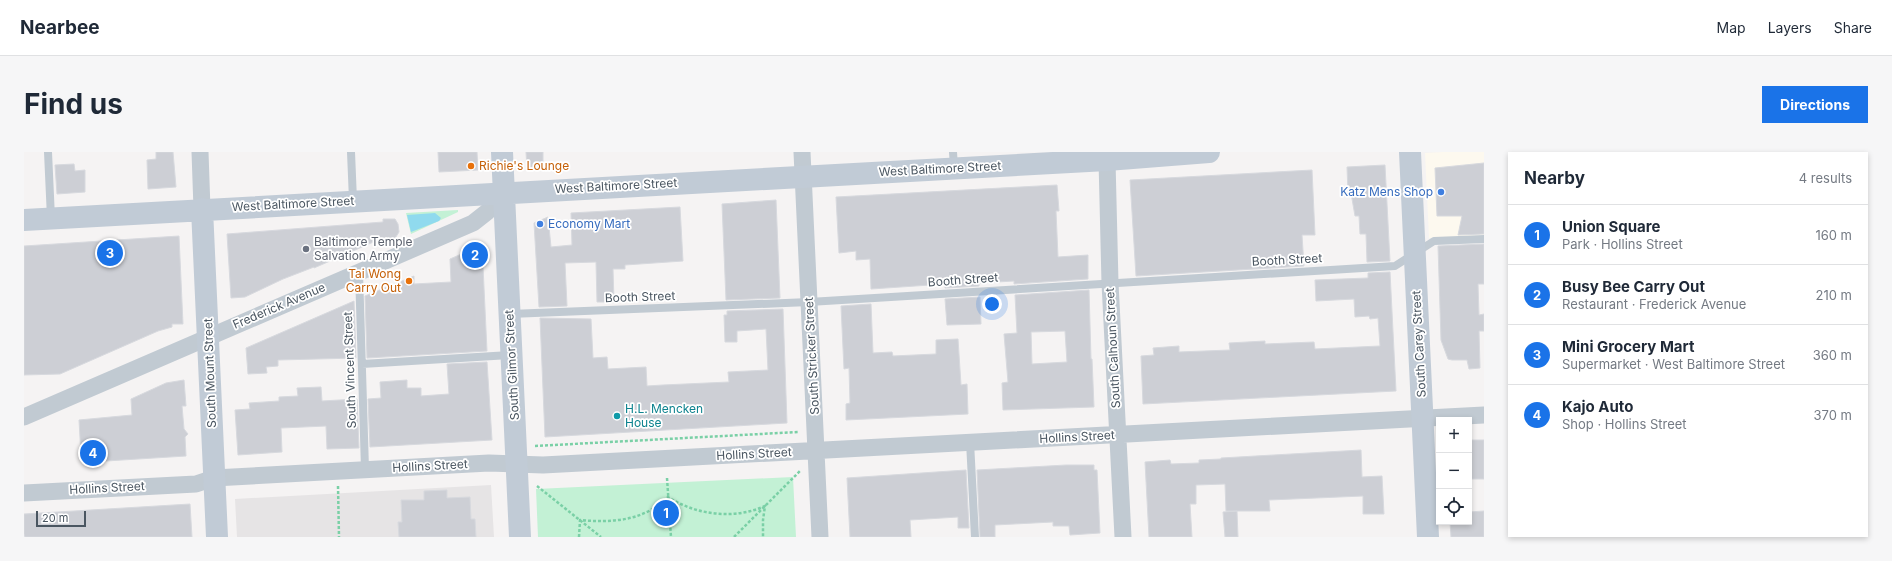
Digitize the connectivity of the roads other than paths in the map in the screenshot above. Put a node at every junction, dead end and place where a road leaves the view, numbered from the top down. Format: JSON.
{"nodes":[{"id":1,"x":48,"y":152,"type":"edge"},
{"id":2,"x":200,"y":152,"type":"edge"},
{"id":3,"x":351,"y":152,"type":"edge"},
{"id":4,"x":502,"y":152,"type":"edge"},
{"id":5,"x":802,"y":152,"type":"edge"},
{"id":6,"x":1209,"y":152,"type":"edge"},
{"id":7,"x":1410,"y":152,"type":"edge"},
{"id":8,"x":1107,"y":156,"type":"edge"},
{"id":9,"x":954,"y":160,"type":"edge"},
{"id":10,"x":803,"y":176,"type":"junction"},
{"id":11,"x":504,"y":193,"type":"junction"},
{"id":12,"x":353,"y":201,"type":"junction"},
{"id":13,"x":202,"y":209,"type":"junction"},
{"id":14,"x":51,"y":219,"type":"junction"},
{"id":15,"x":24,"y":220,"type":"edge"},
{"id":16,"x":1484,"y":239,"type":"edge"},
{"id":17,"x":1415,"y":253,"type":"junction"},
{"id":18,"x":359,"y":271,"type":"junction"},
{"id":19,"x":1110,"y":282,"type":"junction"},
{"id":20,"x":809,"y":302,"type":"junction"},
{"id":21,"x":509,"y":314,"type":"junction"},
{"id":22,"x":208,"y":336,"type":"junction"},
{"id":23,"x":511,"y":355,"type":"junction"},
{"id":24,"x":362,"y":364,"type":"junction"},
{"id":25,"x":1484,"y":415,"type":"edge"},
{"id":26,"x":24,"y":417,"type":"edge"},
{"id":27,"x":1423,"y":418,"type":"junction"},
{"id":28,"x":1117,"y":434,"type":"junction"},
{"id":29,"x":970,"y":442,"type":"junction"},
{"id":30,"x":816,"y":450,"type":"junction"},
{"id":31,"x":517,"y":464,"type":"junction"},
{"id":32,"x":365,"y":469,"type":"junction"},
{"id":33,"x":214,"y":478,"type":"junction"},
{"id":34,"x":24,"y":493,"type":"edge"},
{"id":35,"x":217,"y":537,"type":"edge"},
{"id":36,"x":520,"y":537,"type":"edge"},
{"id":37,"x":820,"y":537,"type":"edge"},
{"id":38,"x":974,"y":537,"type":"edge"},
{"id":39,"x":1123,"y":537,"type":"edge"},
{"id":40,"x":1428,"y":537,"type":"edge"}],
"edges":[{"from":1,"to":14,"type":"lane"},
{"from":2,"to":13,"type":"street"},
{"from":3,"to":12,"type":"lane"},
{"from":4,"to":11,"type":"main road","name":"South Gilmor Street"},
{"from":5,"to":10,"type":"street","name":"South Stricker Street"},
{"from":6,"to":8,"type":"main road","name":"West Baltimore Street"},
{"from":7,"to":17,"type":"main road","name":"South Carey Street"},
{"from":8,"to":9,"type":"main road","name":"West Baltimore Street"},
{"from":8,"to":19,"type":"street","name":"South Calhoun Street"},
{"from":9,"to":10,"type":"main road","name":"West Baltimore Street"},
{"from":10,"to":11,"type":"main road","name":"West Baltimore Street"},
{"from":10,"to":20,"type":"street","name":"South Stricker Street"},
{"from":11,"to":12,"type":"main road","name":"West Baltimore Street"},
{"from":11,"to":18,"type":"street","name":"Frederick Avenue"},
{"from":11,"to":21,"type":"main road","name":"South Gilmor Street"},
{"from":12,"to":13,"type":"main road","name":"West Baltimore Street"},
{"from":13,"to":14,"type":"main road","name":"West Baltimore Street"},
{"from":13,"to":22,"type":"main road","name":"South Mount Street"},
{"from":14,"to":15,"type":"main road","name":"West Baltimore Street"},
{"from":16,"to":17,"type":"lane","name":"Booth Street"},
{"from":17,"to":19,"type":"lane","name":"Booth Street"},
{"from":17,"to":27,"type":"main road","name":"South Carey Street"},
{"from":18,"to":22,"type":"street","name":"Frederick Avenue"},
{"from":18,"to":24,"type":"lane","name":"South Vincent Street"},
{"from":19,"to":20,"type":"lane","name":"Booth Street"},
{"from":19,"to":28,"type":"street","name":"South Calhoun Street"},
{"from":20,"to":21,"type":"lane","name":"Booth Street"},
{"from":20,"to":30,"type":"street","name":"South Stricker Street"},
{"from":21,"to":23,"type":"main road","name":"South Gilmor Street"},
{"from":22,"to":26,"type":"street","name":"Frederick Avenue"},
{"from":22,"to":33,"type":"main road","name":"South Mount Street"},
{"from":23,"to":24,"type":"lane"},
{"from":23,"to":31,"type":"main road","name":"South Gilmor Street"},
{"from":24,"to":32,"type":"lane","name":"South Vincent Street"},
{"from":25,"to":27,"type":"street","name":"Hollins Street"},
{"from":27,"to":28,"type":"street","name":"Hollins Street"},
{"from":27,"to":40,"type":"main road","name":"South Carey Street"},
{"from":28,"to":29,"type":"street","name":"Hollins Street"},
{"from":28,"to":39,"type":"street","name":"South Calhoun Street"},
{"from":29,"to":30,"type":"street","name":"Hollins Street"},
{"from":29,"to":38,"type":"lane"},
{"from":30,"to":31,"type":"street","name":"Hollins Street"},
{"from":30,"to":37,"type":"street","name":"South Stricker Street"},
{"from":31,"to":32,"type":"street","name":"Hollins Street"},
{"from":31,"to":36,"type":"main road","name":"South Gilmor Street"},
{"from":32,"to":33,"type":"street","name":"Hollins Street"},
{"from":33,"to":34,"type":"street","name":"Hollins Street"},
{"from":33,"to":35,"type":"main road","name":"South Mount Street"}]}
